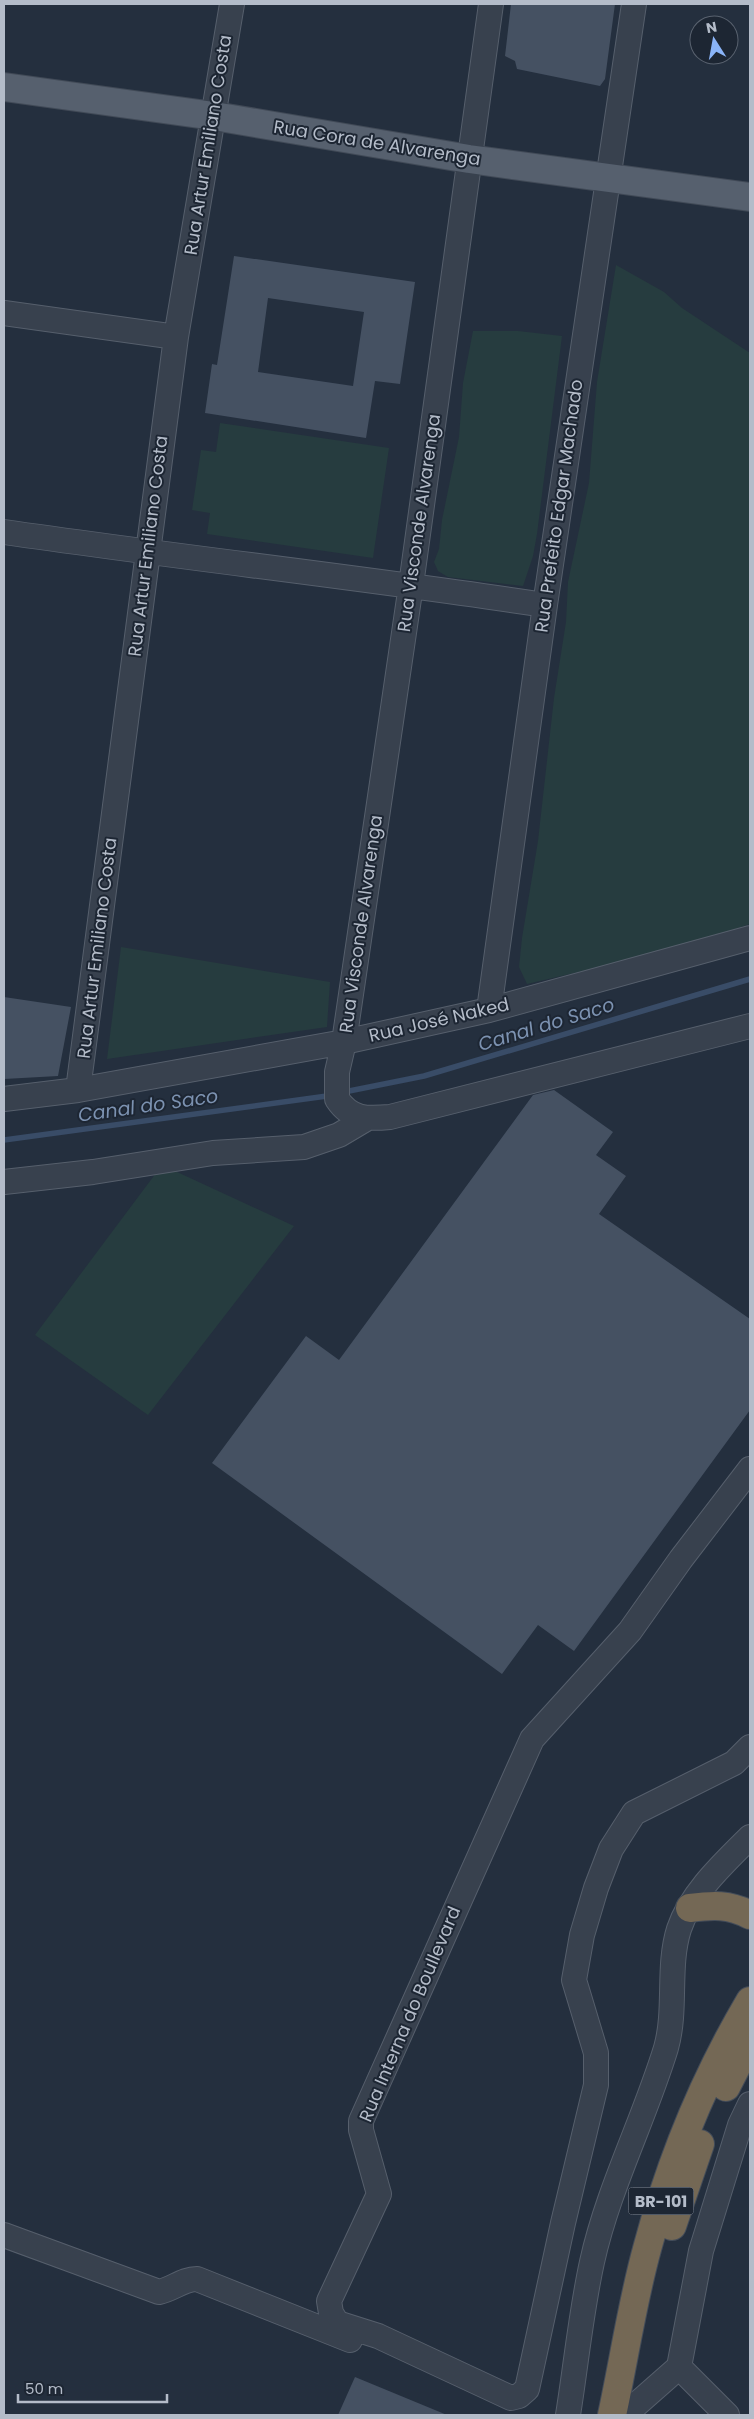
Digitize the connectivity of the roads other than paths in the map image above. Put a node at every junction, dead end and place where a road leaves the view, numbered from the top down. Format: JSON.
{"nodes":[{"id":1,"x":232,"y":4,"type":"edge"},
{"id":2,"x":491,"y":4,"type":"edge"},
{"id":3,"x":634,"y":4,"type":"edge"},
{"id":4,"x":4,"y":87,"type":"edge"},
{"id":5,"x":214,"y":116,"type":"junction"},
{"id":6,"x":468,"y":159,"type":"junction"},
{"id":7,"x":607,"y":177,"type":"junction"},
{"id":8,"x":750,"y":197,"type":"edge"},
{"id":9,"x":4,"y":313,"type":"edge"},
{"id":10,"x":176,"y":337,"type":"junction"},
{"id":11,"x":4,"y":532,"type":"edge"},
{"id":12,"x":147,"y":553,"type":"junction"},
{"id":13,"x":411,"y":585,"type":"junction"},
{"id":14,"x":545,"y":605,"type":"junction"},
{"id":15,"x":750,"y":938,"type":"edge"},
{"id":16,"x":489,"y":1010,"type":"junction"},
{"id":17,"x":750,"y":1026,"type":"edge"},
{"id":18,"x":344,"y":1042,"type":"junction"},
{"id":19,"x":78,"y":1090,"type":"junction"},
{"id":20,"x":4,"y":1099,"type":"edge"},
{"id":21,"x":337,"y":1099,"type":"junction"},
{"id":22,"x":366,"y":1119,"type":"junction"},
{"id":23,"x":316,"y":1143,"type":"junction"},
{"id":24,"x":4,"y":1182,"type":"edge"},
{"id":25,"x":750,"y":1469,"type":"edge"},
{"id":26,"x":750,"y":1747,"type":"edge"},
{"id":27,"x":750,"y":1837,"type":"edge"},
{"id":28,"x":690,"y":1908,"type":"junction"},
{"id":29,"x":750,"y":1915,"type":"edge"},
{"id":30,"x":750,"y":2002,"type":"edge"},
{"id":31,"x":750,"y":2040,"type":"edge"},
{"id":32,"x":747,"y":2121,"type":"edge"},
{"id":33,"x":4,"y":2235,"type":"edge"},
{"id":34,"x":329,"y":2301,"type":"junction"},
{"id":35,"x":294,"y":2317,"type":"junction"},
{"id":36,"x":378,"y":2336,"type":"junction"},
{"id":37,"x":679,"y":2366,"type":"junction"},
{"id":38,"x":623,"y":2414,"type":"edge"},
{"id":39,"x":568,"y":2415,"type":"edge"},
{"id":40,"x":727,"y":2415,"type":"edge"}],
"edges":[{"from":1,"to":5,"type":"street","name":"Rua Artur Emiliano Costa"},
{"from":2,"to":6,"type":"street","name":"Rua Visconde Alvarenga"},
{"from":3,"to":7,"type":"street","name":"Rua Prefeito Edgar Machado"},
{"from":4,"to":5,"type":"main road","name":"Rua Cora de Alvarenga"},
{"from":5,"to":6,"type":"main road","name":"Rua Cora de Alvarenga"},
{"from":5,"to":10,"type":"street","name":"Rua Artur Emiliano Costa"},
{"from":6,"to":7,"type":"main road","name":"Rua Cora de Alvarenga"},
{"from":6,"to":13,"type":"street","name":"Rua Visconde Alvarenga"},
{"from":7,"to":8,"type":"main road","name":"Rua Cora de Alvarenga"},
{"from":7,"to":14,"type":"street","name":"Rua Prefeito Edgar Machado"},
{"from":9,"to":10,"type":"street"},
{"from":10,"to":12,"type":"street","name":"Rua Artur Emiliano Costa"},
{"from":11,"to":12,"type":"street"},
{"from":12,"to":13,"type":"street"},
{"from":12,"to":19,"type":"street","name":"Rua Artur Emiliano Costa"},
{"from":13,"to":14,"type":"street"},
{"from":13,"to":18,"type":"street","name":"Rua Visconde Alvarenga"},
{"from":14,"to":16,"type":"street","name":"Rua Prefeito Edgar Machado"},
{"from":15,"to":16,"type":"street","name":"Rua José Naked"},
{"from":16,"to":18,"type":"street","name":"Rua José Naked"},
{"from":17,"to":22,"type":"street"},
{"from":18,"to":19,"type":"street","name":"Rua José Naked"},
{"from":18,"to":21,"type":"street","name":"Rua Visconde Alvarenga"},
{"from":19,"to":20,"type":"street","name":"Rua José Naked"},
{"from":21,"to":22,"type":"street"},
{"from":21,"to":23,"type":"street"},
{"from":22,"to":23,"type":"street"},
{"from":23,"to":24,"type":"street"},
{"from":25,"to":34,"type":"street","name":"Rua Interna do Boullevard"},
{"from":26,"to":36,"type":"street"},
{"from":27,"to":28,"type":"street"},
{"from":28,"to":29,"type":"highway"},
{"from":28,"to":39,"type":"street"},
{"from":30,"to":38,"type":"highway","number":"BR-101"},
{"from":31,"to":38,"type":"highway","number":"BR-101"},
{"from":32,"to":37,"type":"street"},
{"from":33,"to":35,"type":"street"},
{"from":34,"to":35,"type":"street"},
{"from":34,"to":36,"type":"street"},
{"from":35,"to":36,"type":"street"},
{"from":37,"to":38,"type":"street"},
{"from":37,"to":40,"type":"street"}]}
